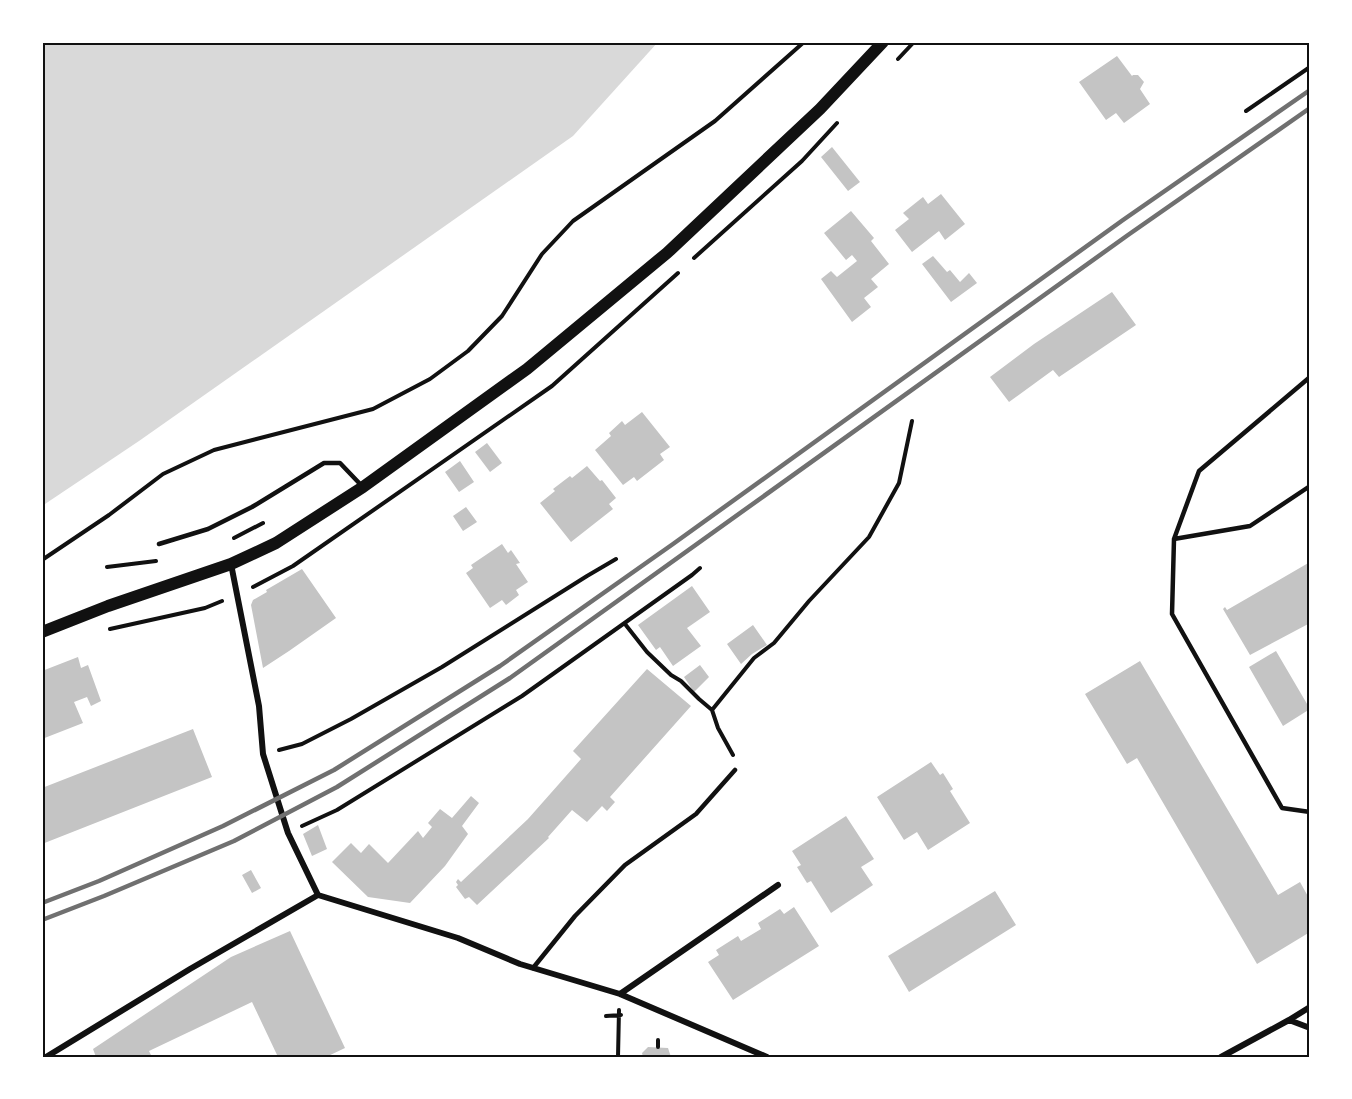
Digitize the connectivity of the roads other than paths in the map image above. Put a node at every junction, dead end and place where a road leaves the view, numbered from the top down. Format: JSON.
{"nodes":[{"id":1,"x":883,"y":42,"type":"edge"},
{"id":2,"x":1310,"y":376,"type":"edge"},
{"id":3,"x":1310,"y":486,"type":"edge"},
{"id":4,"x":363,"y":487,"type":"junction"},
{"id":5,"x":1174,"y":539,"type":"junction"},
{"id":6,"x":159,"y":544,"type":"dead end"},
{"id":7,"x":231,"y":564,"type":"junction"},
{"id":8,"x":42,"y":632,"type":"edge"},
{"id":9,"x":735,"y":770,"type":"road end"},
{"id":10,"x":1310,"y":812,"type":"edge"},
{"id":11,"x":778,"y":885,"type":"dead end"},
{"id":12,"x":318,"y":895,"type":"junction"},
{"id":13,"x":532,"y":968,"type":"junction"},
{"id":14,"x":620,"y":994,"type":"junction"},
{"id":15,"x":1310,"y":1007,"type":"edge"},
{"id":16,"x":1289,"y":1020,"type":"junction"},
{"id":17,"x":1310,"y":1028,"type":"edge"},
{"id":18,"x":46,"y":1057,"type":"edge"},
{"id":19,"x":767,"y":1057,"type":"edge"},
{"id":20,"x":1221,"y":1057,"type":"edge"}],
"edges":[{"from":1,"to":4,"type":"main road"},
{"from":2,"to":5,"type":"lane"},
{"from":3,"to":5,"type":"lane"},
{"from":4,"to":6,"type":"lane"},
{"from":4,"to":7,"type":"main road"},
{"from":5,"to":10,"type":"lane"},
{"from":7,"to":8,"type":"main road"},
{"from":7,"to":12,"type":"street"},
{"from":9,"to":13,"type":"lane"},
{"from":11,"to":14,"type":"street"},
{"from":12,"to":13,"type":"street"},
{"from":12,"to":18,"type":"street"},
{"from":13,"to":14,"type":"street"},
{"from":14,"to":19,"type":"street"},
{"from":15,"to":16,"type":"street"},
{"from":16,"to":17,"type":"street"},
{"from":16,"to":20,"type":"street"}]}
